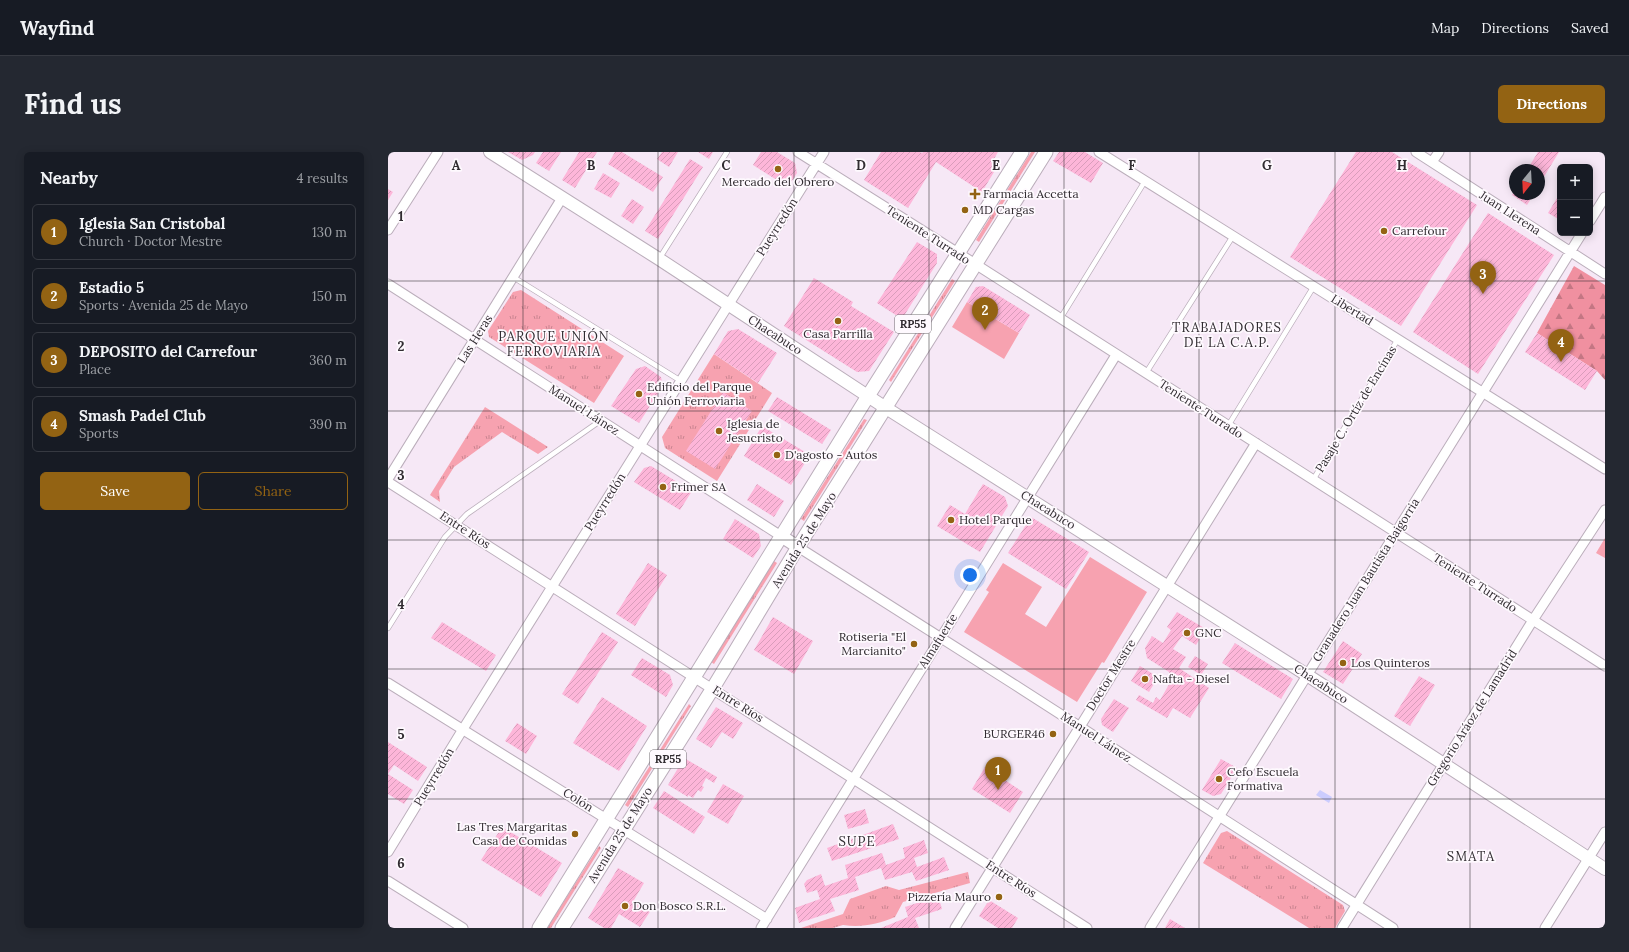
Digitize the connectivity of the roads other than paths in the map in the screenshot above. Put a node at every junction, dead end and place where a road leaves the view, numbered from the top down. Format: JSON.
{"nodes":[{"id":1,"x":438,"y":152,"type":"edge"},
{"id":2,"x":490,"y":152,"type":"edge"},
{"id":3,"x":727,"y":152,"type":"edge"},
{"id":4,"x":798,"y":152,"type":"edge"},
{"id":5,"x":824,"y":152,"type":"edge"},
{"id":6,"x":1022,"y":152,"type":"edge"},
{"id":7,"x":1046,"y":152,"type":"edge"},
{"id":8,"x":1099,"y":152,"type":"edge"},
{"id":9,"x":1416,"y":152,"type":"edge"},
{"id":10,"x":1439,"y":152,"type":"edge"},
{"id":11,"x":1432,"y":162,"type":"junction"},
{"id":12,"x":816,"y":164,"type":"junction"},
{"id":13,"x":1145,"y":181,"type":"junction"},
{"id":14,"x":1605,"y":197,"type":"edge"},
{"id":15,"x":562,"y":198,"type":"junction"},
{"id":16,"x":1593,"y":216,"type":"edge"},
{"id":17,"x":388,"y":230,"type":"edge"},
{"id":18,"x":1232,"y":236,"type":"junction"},
{"id":19,"x":1580,"y":236,"type":"edge"},
{"id":20,"x":1570,"y":252,"type":"junction"},
{"id":21,"x":958,"y":253,"type":"junction"},
{"id":22,"x":660,"y":259,"type":"junction"},
{"id":23,"x":976,"y":265,"type":"junction"},
{"id":24,"x":1605,"y":274,"type":"edge"},
{"id":25,"x":513,"y":277,"type":"junction"},
{"id":26,"x":388,"y":284,"type":"edge"},
{"id":27,"x":1314,"y":286,"type":"junction"},
{"id":28,"x":728,"y":305,"type":"junction"},
{"id":29,"x":1060,"y":319,"type":"junction"},
{"id":30,"x":1398,"y":339,"type":"junction"},
{"id":31,"x":474,"y":340,"type":"junction"},
{"id":32,"x":1116,"y":355,"type":"junction"},
{"id":33,"x":1146,"y":373,"type":"junction"},
{"id":34,"x":681,"y":381,"type":"junction"},
{"id":35,"x":1483,"y":392,"type":"junction"},
{"id":36,"x":868,"y":396,"type":"junction"},
{"id":37,"x":886,"y":408,"type":"junction"},
{"id":38,"x":600,"y":421,"type":"junction"},
{"id":39,"x":1228,"y":426,"type":"junction"},
{"id":40,"x":1256,"y":444,"type":"junction"},
{"id":41,"x":640,"y":446,"type":"junction"},
{"id":42,"x":1605,"y":469,"type":"edge"},
{"id":43,"x":388,"y":480,"type":"edge"},
{"id":44,"x":1313,"y":480,"type":"junction"},
{"id":45,"x":1027,"y":497,"type":"junction"},
{"id":46,"x":1605,"y":510,"type":"edge"},
{"id":47,"x":456,"y":525,"type":"junction"},
{"id":48,"x":1396,"y":533,"type":"junction"},
{"id":49,"x":781,"y":536,"type":"junction"},
{"id":50,"x":798,"y":547,"type":"junction"},
{"id":51,"x":1166,"y":585,"type":"junction"},
{"id":52,"x":552,"y":587,"type":"junction"},
{"id":53,"x":1533,"y":620,"type":"junction"},
{"id":54,"x":388,"y":628,"type":"edge"},
{"id":55,"x":941,"y":637,"type":"junction"},
{"id":56,"x":1605,"y":666,"type":"edge"},
{"id":57,"x":1307,"y":675,"type":"junction"},
{"id":58,"x":694,"y":677,"type":"junction"},
{"id":59,"x":388,"y":683,"type":"edge"},
{"id":60,"x":713,"y":688,"type":"junction"},
{"id":61,"x":1080,"y":726,"type":"junction"},
{"id":62,"x":463,"y":729,"type":"junction"},
{"id":63,"x":1443,"y":764,"type":"junction"},
{"id":64,"x":854,"y":778,"type":"junction"},
{"id":65,"x":1218,"y":817,"type":"junction"},
{"id":66,"x":607,"y":818,"type":"junction"},
{"id":67,"x":624,"y":829,"type":"junction"},
{"id":68,"x":1605,"y":832,"type":"edge"},
{"id":69,"x":388,"y":852,"type":"edge"},
{"id":70,"x":1588,"y":858,"type":"junction"},
{"id":71,"x":992,"y":867,"type":"junction"},
{"id":72,"x":1605,"y":869,"type":"edge"},
{"id":73,"x":388,"y":881,"type":"edge"},
{"id":74,"x":1357,"y":904,"type":"junction"},
{"id":75,"x":767,"y":919,"type":"junction"},
{"id":76,"x":463,"y":928,"type":"edge"},
{"id":77,"x":539,"y":928,"type":"edge"},
{"id":78,"x":562,"y":928,"type":"edge"},
{"id":79,"x":761,"y":928,"type":"edge"},
{"id":80,"x":955,"y":928,"type":"edge"},
{"id":81,"x":1087,"y":928,"type":"edge"},
{"id":82,"x":1150,"y":928,"type":"edge"},
{"id":83,"x":1342,"y":928,"type":"edge"},
{"id":84,"x":1393,"y":928,"type":"edge"},
{"id":85,"x":1545,"y":928,"type":"edge"}],
"edges":[{"from":1,"to":17,"type":"street"},
{"from":2,"to":15,"type":"main road","name":"Chacabuco"},
{"from":3,"to":22,"type":"lane"},
{"from":4,"to":12,"type":"street","name":"Teniente Turrado"},
{"from":5,"to":12,"type":"street","name":"Pueyrredón"},
{"from":6,"to":21,"type":"main road","name":"Avenida 25 de Mayo","number":"RP55"},
{"from":7,"to":23,"type":"main road","name":"Avenida 25 de Mayo","number":"RP55"},
{"from":8,"to":13,"type":"street","name":"Libertad"},
{"from":9,"to":11,"type":"street","name":"Juan Llerena"},
{"from":10,"to":11,"type":"street"},
{"from":11,"to":20,"type":"street","name":"Juan Llerena"},
{"from":12,"to":21,"type":"street","name":"Teniente Turrado"},
{"from":12,"to":28,"type":"street","name":"Pueyrredón"},
{"from":13,"to":18,"type":"street","name":"Libertad"},
{"from":13,"to":29,"type":"lane"},
{"from":14,"to":16,"type":"street"},
{"from":15,"to":22,"type":"main road","name":"Chacabuco"},
{"from":15,"to":25,"type":"street","name":"Las Heras"},
{"from":18,"to":27,"type":"street","name":"Libertad"},
{"from":18,"to":33,"type":"lane"},
{"from":19,"to":20,"type":"street","name":"Granadero Juan Bautista Baigorria"},
{"from":20,"to":24,"type":"street","name":"Juan Llerena"},
{"from":20,"to":35,"type":"street","name":"Granadero Juan Bautista Baigorria"},
{"from":21,"to":23,"type":"street","name":"Teniente Turrado"},
{"from":21,"to":36,"type":"main road","name":"Avenida 25 de Mayo","number":"RP55"},
{"from":22,"to":28,"type":"main road","name":"Chacabuco"},
{"from":23,"to":29,"type":"street","name":"Teniente Turrado"},
{"from":23,"to":37,"type":"main road","name":"Avenida 25 de Mayo","number":"RP55"},
{"from":25,"to":31,"type":"street","name":"Las Heras"},
{"from":25,"to":34,"type":"lane"},
{"from":26,"to":31,"type":"street","name":"Manuel Láinez"},
{"from":27,"to":30,"type":"street","name":"Libertad"},
{"from":27,"to":39,"type":"lane"},
{"from":28,"to":34,"type":"street","name":"Pueyrredón"},
{"from":28,"to":36,"type":"main road","name":"Chacabuco"},
{"from":29,"to":32,"type":"street","name":"Teniente Turrado"},
{"from":30,"to":35,"type":"street","name":"Libertad"},
{"from":30,"to":44,"type":"lane","name":"Pasaje C. Ortíz de Encínas"},
{"from":31,"to":38,"type":"street","name":"Manuel Láinez"},
{"from":31,"to":43,"type":"street","name":"Las Heras"},
{"from":32,"to":33,"type":"street","name":"Teniente Turrado"},
{"from":32,"to":45,"type":"street","name":"Almafuerte"},
{"from":33,"to":39,"type":"street","name":"Teniente Turrado"},
{"from":34,"to":41,"type":"street","name":"Pueyrredón"},
{"from":35,"to":42,"type":"street","name":"Libertad"},
{"from":35,"to":48,"type":"street","name":"Granadero Juan Bautista Baigorria"},
{"from":36,"to":37,"type":"main road","name":"Chacabuco"},
{"from":36,"to":49,"type":"main road","name":"Avenida 25 de Mayo","number":"RP55"},
{"from":37,"to":45,"type":"main road","name":"Chacabuco"},
{"from":37,"to":50,"type":"main road","name":"Avenida 25 de Mayo","number":"RP55"},
{"from":38,"to":41,"type":"street","name":"Manuel Láinez"},
{"from":38,"to":47,"type":"lane"},
{"from":39,"to":40,"type":"street","name":"Teniente Turrado"},
{"from":40,"to":44,"type":"street","name":"Teniente Turrado"},
{"from":40,"to":51,"type":"street","name":"Doctor Mestre"},
{"from":41,"to":49,"type":"street","name":"Manuel Láinez"},
{"from":41,"to":52,"type":"street","name":"Pueyrredón"},
{"from":43,"to":47,"type":"street","name":"Entre Ríos"},
{"from":44,"to":48,"type":"street","name":"Teniente Turrado"},
{"from":45,"to":51,"type":"main road","name":"Chacabuco"},
{"from":45,"to":55,"type":"street","name":"Almafuerte"},
{"from":46,"to":53,"type":"street","name":"Gregorio Aráoz de Lamadrid"},
{"from":47,"to":52,"type":"street","name":"Entre Ríos"},
{"from":47,"to":54,"type":"lane"},
{"from":48,"to":53,"type":"street","name":"Teniente Turrado"},
{"from":48,"to":57,"type":"street","name":"Granadero Juan Bautista Baigorria"},
{"from":49,"to":50,"type":"main road"},
{"from":49,"to":58,"type":"main road","name":"Avenida 25 de Mayo","number":"RP55"},
{"from":50,"to":55,"type":"street","name":"Manuel Láinez"},
{"from":50,"to":60,"type":"main road","name":"Avenida 25 de Mayo","number":"RP55"},
{"from":51,"to":57,"type":"main road","name":"Chacabuco"},
{"from":51,"to":61,"type":"street","name":"Doctor Mestre"},
{"from":52,"to":58,"type":"street","name":"Entre Ríos"},
{"from":52,"to":62,"type":"street","name":"Pueyrredón"},
{"from":53,"to":56,"type":"street","name":"Teniente Turrado"},
{"from":53,"to":63,"type":"street","name":"Gregorio Aráoz de Lamadrid"},
{"from":55,"to":61,"type":"street","name":"Manuel Láinez"},
{"from":55,"to":64,"type":"street","name":"Almafuerte"},
{"from":57,"to":63,"type":"main road","name":"Chacabuco"},
{"from":57,"to":65,"type":"street","name":"Granadero Juan Bautista Baigorria"},
{"from":58,"to":60,"type":"street","name":"Entre Ríos"},
{"from":58,"to":66,"type":"main road","name":"Avenida 25 de Mayo","number":"RP55"},
{"from":59,"to":62,"type":"street","name":"Colón"},
{"from":60,"to":64,"type":"street","name":"Entre Ríos"},
{"from":60,"to":67,"type":"main road","name":"Avenida 25 de Mayo","number":"RP55"},
{"from":61,"to":65,"type":"street","name":"Manuel Láinez"},
{"from":61,"to":71,"type":"street","name":"Doctor Mestre"},
{"from":62,"to":66,"type":"street","name":"Colón"},
{"from":62,"to":69,"type":"street","name":"Pueyrredón"},
{"from":63,"to":70,"type":"main road","name":"Chacabuco"},
{"from":63,"to":74,"type":"street","name":"Gregorio Aráoz de Lamadrid"},
{"from":64,"to":71,"type":"street","name":"Entre Ríos"},
{"from":64,"to":75,"type":"street","name":"Almafuerte"},
{"from":65,"to":74,"type":"street","name":"Manuel Láinez"},
{"from":65,"to":82,"type":"street","name":"Granadero Juan Bautista Baigorria"},
{"from":66,"to":67,"type":"street","name":"Colón"},
{"from":66,"to":77,"type":"main road","name":"Avenida 25 de Mayo","number":"RP55"},
{"from":67,"to":75,"type":"street","name":"Colón"},
{"from":67,"to":78,"type":"main road","name":"Avenida 25 de Mayo","number":"RP55"},
{"from":68,"to":70,"type":"street"},
{"from":70,"to":72,"type":"main road","name":"Chacabuco"},
{"from":70,"to":85,"type":"street"},
{"from":71,"to":80,"type":"street","name":"Doctor Mestre"},
{"from":71,"to":81,"type":"street","name":"Entre Ríos"},
{"from":73,"to":76,"type":"street"},
{"from":74,"to":83,"type":"street","name":"Gregorio Aráoz de Lamadrid"},
{"from":74,"to":84,"type":"street","name":"Manuel Láinez"},
{"from":75,"to":79,"type":"street","name":"Almafuerte"}]}
